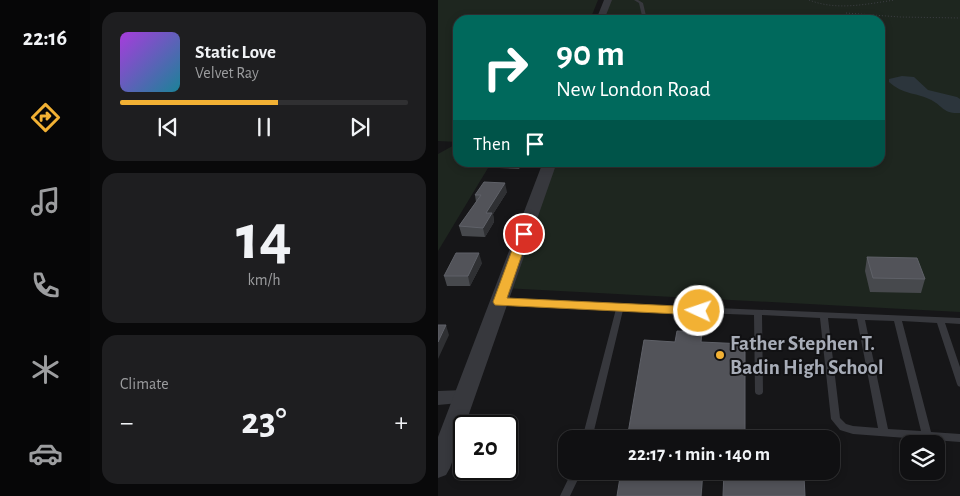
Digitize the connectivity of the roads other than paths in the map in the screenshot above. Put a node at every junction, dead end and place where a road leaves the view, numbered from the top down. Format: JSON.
{"nodes":[{"id":1,"x":608,"y":0,"type":"edge"},
{"id":2,"x":636,"y":0,"type":"edge"},
{"id":3,"x":602,"y":15,"type":"edge"},
{"id":4,"x":644,"y":15,"type":"edge"},
{"id":5,"x":548,"y":167,"type":"edge"},
{"id":6,"x":499,"y":302,"type":"junction"},
{"id":7,"x":620,"y":307,"type":"junction"},
{"id":8,"x":758,"y":314,"type":"junction"},
{"id":9,"x":824,"y":317,"type":"junction"},
{"id":10,"x":861,"y":318,"type":"junction"},
{"id":11,"x":897,"y":319,"type":"junction"},
{"id":12,"x":940,"y":320,"type":"junction"},
{"id":13,"x":960,"y":321,"type":"edge"},
{"id":14,"x":960,"y":384,"type":"edge"},
{"id":15,"x":759,"y":392,"type":"dead end"},
{"id":16,"x":438,"y":398,"type":"edge"},
{"id":17,"x":464,"y":398,"type":"junction"},
{"id":18,"x":589,"y":430,"type":"edge"},
{"id":19,"x":884,"y":433,"type":"junction"},
{"id":20,"x":913,"y":435,"type":"edge"},
{"id":21,"x":928,"y":435,"type":"edge"},
{"id":22,"x":945,"y":437,"type":"edge"},
{"id":23,"x":960,"y":438,"type":"edge"},
{"id":24,"x":438,"y":468,"type":"edge"},
{"id":25,"x":573,"y":480,"type":"edge"},
{"id":26,"x":565,"y":496,"type":"edge"}],
"edges":[{"from":1,"to":3,"type":"street"},
{"from":2,"to":4,"type":"lane"},
{"from":5,"to":6,"type":"street"},
{"from":6,"to":7,"type":"lane"},
{"from":6,"to":17,"type":"street"},
{"from":7,"to":8,"type":"lane"},
{"from":7,"to":18,"type":"lane"},
{"from":8,"to":9,"type":"lane"},
{"from":8,"to":15,"type":"lane"},
{"from":9,"to":10,"type":"lane"},
{"from":9,"to":19,"type":"lane"},
{"from":10,"to":11,"type":"lane"},
{"from":10,"to":19,"type":"lane"},
{"from":11,"to":12,"type":"lane"},
{"from":11,"to":21,"type":"lane"},
{"from":12,"to":13,"type":"lane"},
{"from":12,"to":14,"type":"lane"},
{"from":16,"to":17,"type":"street"},
{"from":17,"to":24,"type":"street"},
{"from":19,"to":20,"type":"lane"},
{"from":22,"to":23,"type":"lane"},
{"from":25,"to":26,"type":"lane"}]}
